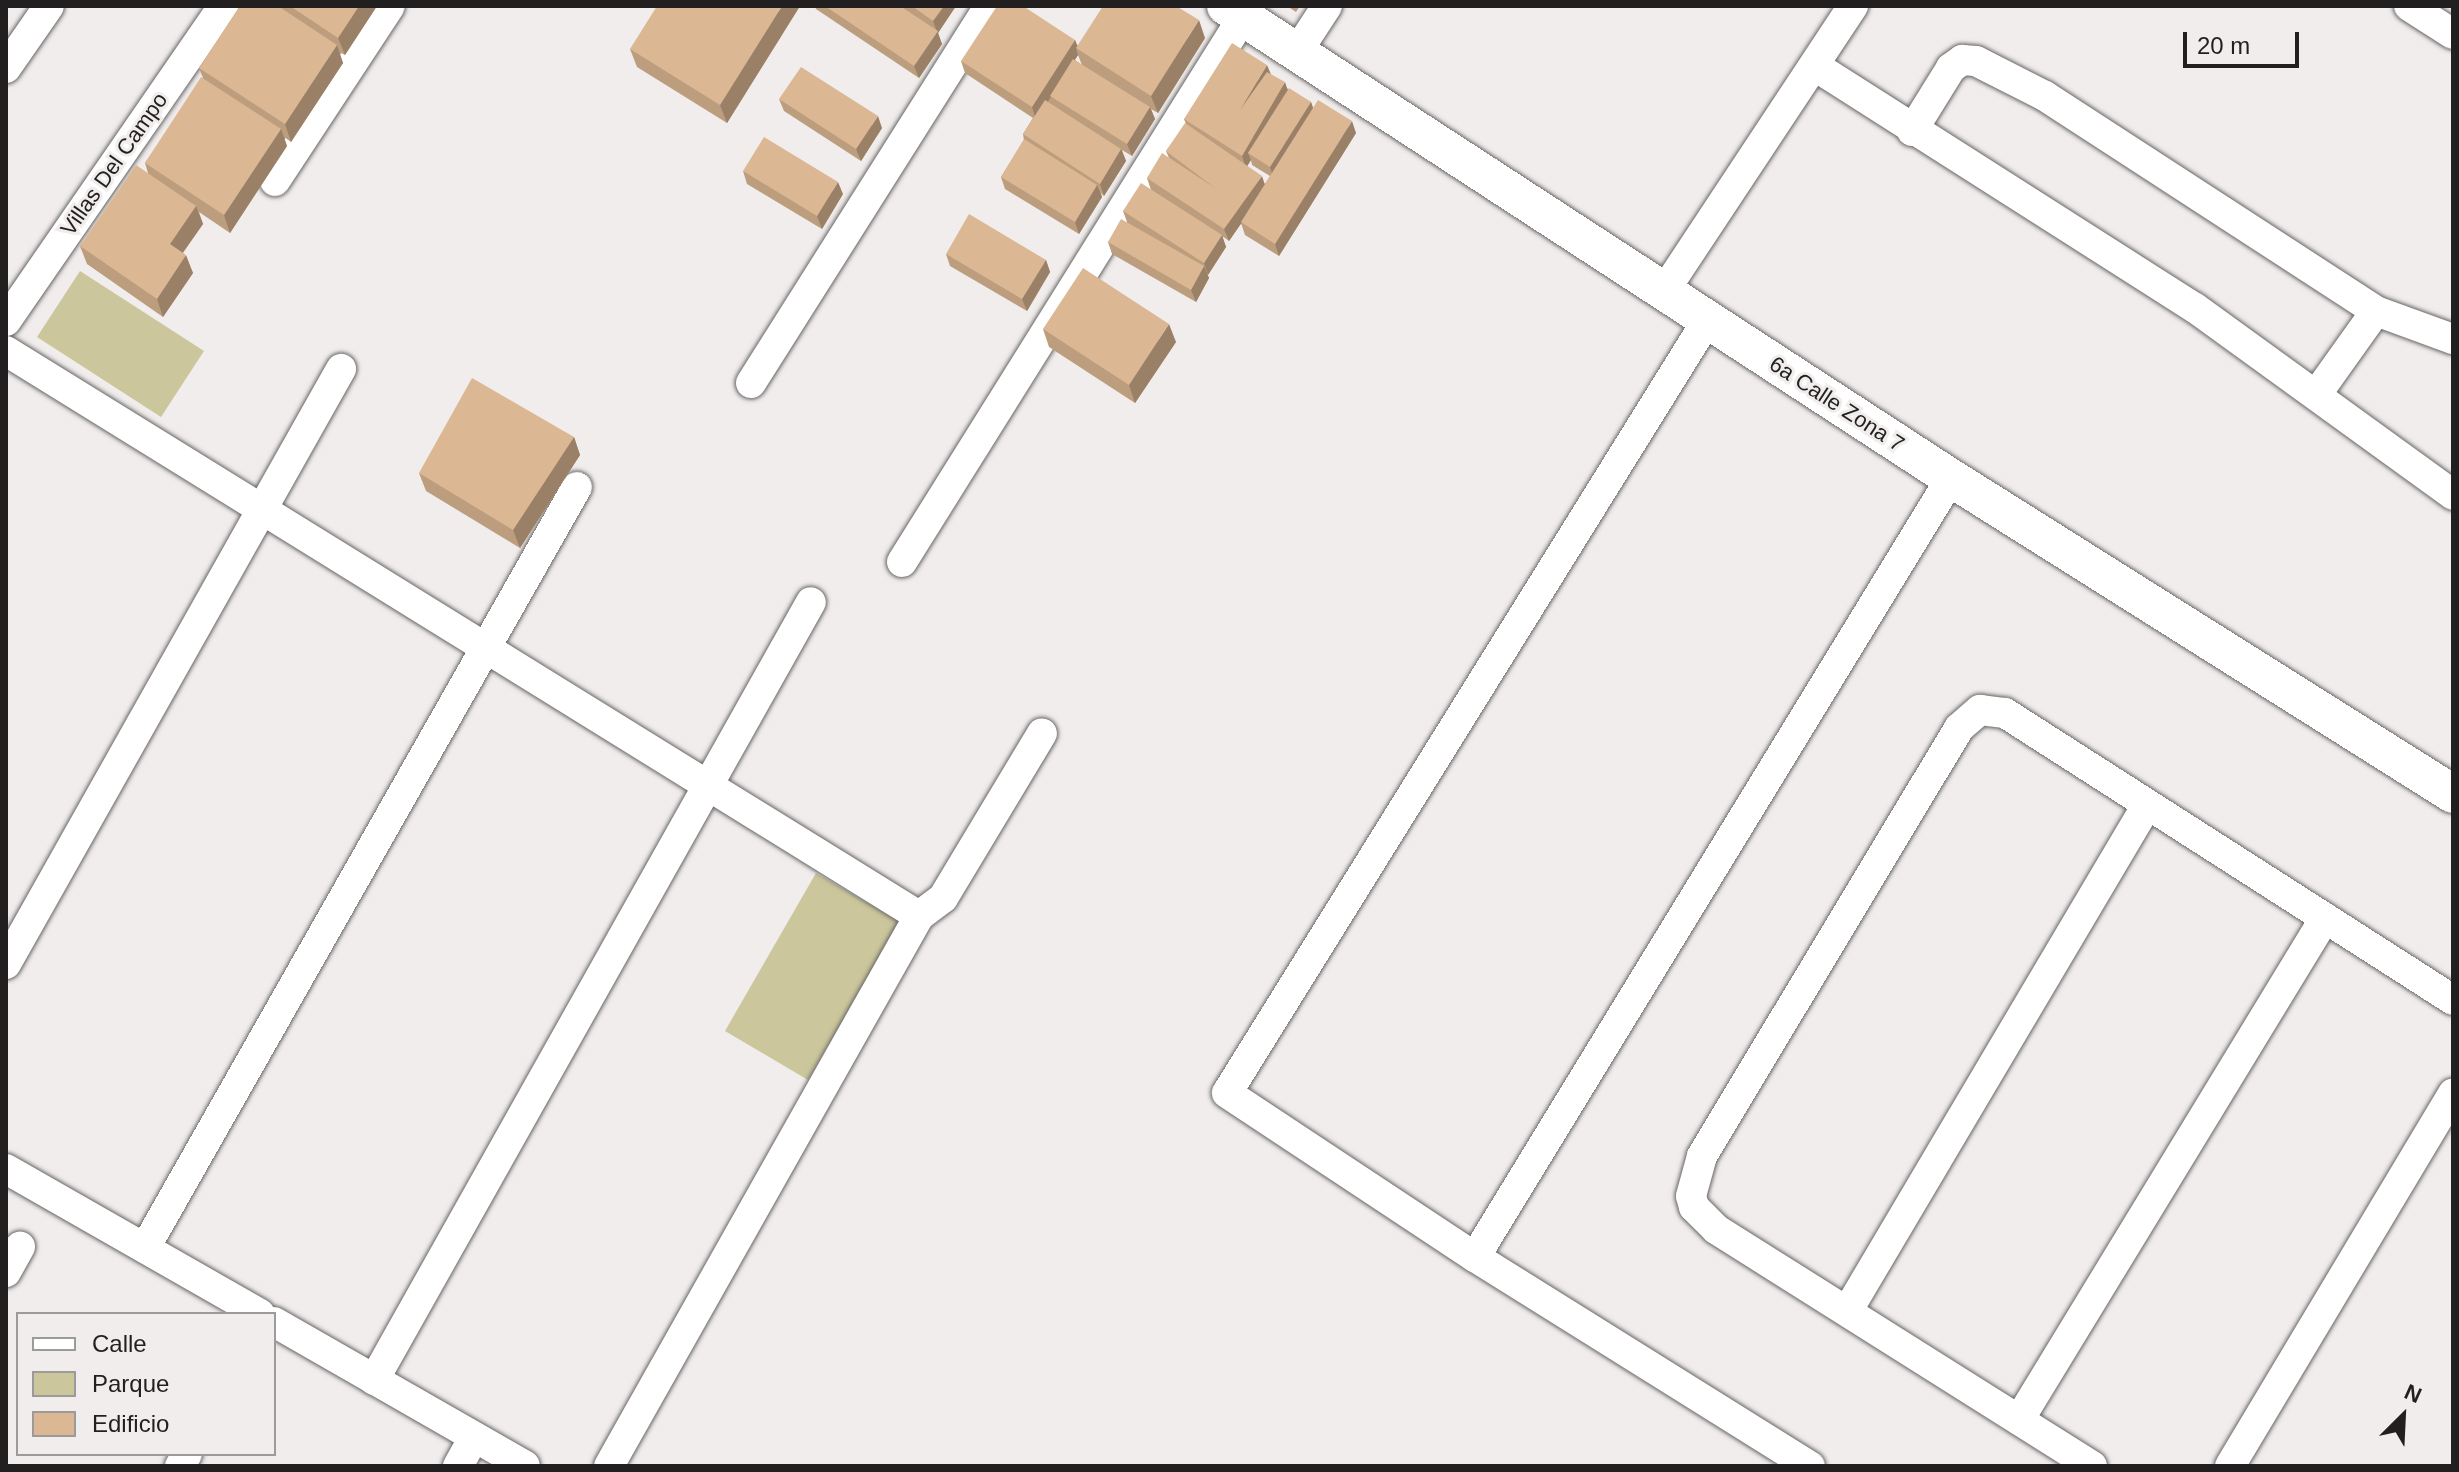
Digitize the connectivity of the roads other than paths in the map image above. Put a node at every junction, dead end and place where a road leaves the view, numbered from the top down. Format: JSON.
{"nodes":[{"id":1,"x":49,"y":6,"type":"edge"},
{"id":2,"x":223,"y":6,"type":"edge"},
{"id":3,"x":390,"y":6,"type":"edge"},
{"id":4,"x":989,"y":6,"type":"edge"},
{"id":5,"x":1327,"y":6,"type":"edge"},
{"id":6,"x":1853,"y":6,"type":"edge"},
{"id":7,"x":2409,"y":6,"type":"edge"},
{"id":8,"x":1234,"y":11,"type":"edge"},
{"id":9,"x":2453,"y":34,"type":"edge"},
{"id":10,"x":1297,"y":52,"type":"junction"},
{"id":11,"x":1815,"y":66,"type":"junction"},
{"id":12,"x":6,"y":68,"type":"edge"},
{"id":13,"x":1912,"y":131,"type":"junction"},
{"id":14,"x":275,"y":181,"type":"dead end"},
{"id":15,"x":1665,"y":290,"type":"junction"},
{"id":16,"x":2376,"y":311,"type":"junction"},
{"id":17,"x":1708,"y":319,"type":"junction"},
{"id":18,"x":6,"y":321,"type":"edge"},
{"id":19,"x":2453,"y":339,"type":"edge"},
{"id":20,"x":6,"y":351,"type":"edge"},
{"id":21,"x":341,"y":369,"type":"dead end"},
{"id":22,"x":751,"y":383,"type":"dead end"},
{"id":23,"x":2316,"y":395,"type":"junction"},
{"id":24,"x":1951,"y":478,"type":"junction"},
{"id":25,"x":577,"y":487,"type":"dead end"},
{"id":26,"x":2453,"y":495,"type":"edge"},
{"id":27,"x":262,"y":509,"type":"junction"},
{"id":28,"x":902,"y":562,"type":"dead end"},
{"id":29,"x":811,"y":602,"type":"dead end"},
{"id":30,"x":487,"y":648,"type":"junction"},
{"id":31,"x":1042,"y":733,"type":"dead end"},
{"id":32,"x":708,"y":785,"type":"junction"},
{"id":33,"x":2452,"y":792,"type":"edge"},
{"id":34,"x":2147,"y":805,"type":"junction"},
{"id":35,"x":919,"y":916,"type":"junction"},
{"id":36,"x":2325,"y":918,"type":"junction"},
{"id":37,"x":6,"y":964,"type":"edge"},
{"id":38,"x":2453,"y":1000,"type":"edge"},
{"id":39,"x":2453,"y":1094,"type":"edge"},
{"id":40,"x":6,"y":1169,"type":"edge"},
{"id":41,"x":145,"y":1248,"type":"junction"},
{"id":42,"x":1475,"y":1257,"type":"junction"},
{"id":43,"x":1848,"y":1310,"type":"junction"},
{"id":44,"x":257,"y":1312,"type":"edge"},
{"id":45,"x":276,"y":1323,"type":"edge"},
{"id":46,"x":374,"y":1380,"type":"junction"},
{"id":47,"x":2019,"y":1420,"type":"junction"},
{"id":48,"x":474,"y":1437,"type":"junction"},
{"id":49,"x":458,"y":1466,"type":"edge"},
{"id":50,"x":525,"y":1466,"type":"edge"},
{"id":51,"x":609,"y":1466,"type":"edge"},
{"id":52,"x":1810,"y":1466,"type":"edge"},
{"id":53,"x":2092,"y":1466,"type":"edge"},
{"id":54,"x":2230,"y":1466,"type":"edge"}],
"edges":[{"from":1,"to":12,"type":"street"},
{"from":2,"to":18,"type":"street","name":"Villas Del Campo"},
{"from":3,"to":14,"type":"street"},
{"from":4,"to":22,"type":"street"},
{"from":5,"to":10,"type":"street"},
{"from":6,"to":11,"type":"street"},
{"from":7,"to":9,"type":"street"},
{"from":8,"to":10,"type":"street","name":"6a Calle Zona 7"},
{"from":8,"to":28,"type":"street"},
{"from":10,"to":15,"type":"street","name":"6a Calle Zona 7"},
{"from":11,"to":13,"type":"street"},
{"from":11,"to":15,"type":"street"},
{"from":13,"to":16,"type":"street"},
{"from":13,"to":23,"type":"street"},
{"from":15,"to":17,"type":"street","name":"6a Calle Zona 7"},
{"from":16,"to":19,"type":"street"},
{"from":16,"to":23,"type":"street"},
{"from":17,"to":24,"type":"street","name":"6a Calle Zona 7"},
{"from":17,"to":42,"type":"street"},
{"from":20,"to":27,"type":"street"},
{"from":21,"to":27,"type":"street"},
{"from":23,"to":26,"type":"street"},
{"from":24,"to":33,"type":"street","name":"6a Calle Zona 7"},
{"from":24,"to":42,"type":"street"},
{"from":25,"to":30,"type":"street"},
{"from":27,"to":30,"type":"street"},
{"from":27,"to":37,"type":"street"},
{"from":29,"to":32,"type":"street"},
{"from":30,"to":32,"type":"street"},
{"from":30,"to":41,"type":"street"},
{"from":31,"to":35,"type":"street"},
{"from":32,"to":35,"type":"street"},
{"from":32,"to":46,"type":"street"},
{"from":34,"to":36,"type":"street"},
{"from":34,"to":43,"type":"street"},
{"from":34,"to":43,"type":"street"},
{"from":35,"to":51,"type":"street"},
{"from":36,"to":38,"type":"street"},
{"from":36,"to":47,"type":"street"},
{"from":39,"to":54,"type":"street"},
{"from":40,"to":41,"type":"street"},
{"from":41,"to":44,"type":"street"},
{"from":42,"to":52,"type":"street"},
{"from":43,"to":47,"type":"street"},
{"from":45,"to":46,"type":"street"},
{"from":46,"to":48,"type":"street"},
{"from":47,"to":53,"type":"street"},
{"from":48,"to":49,"type":"street"},
{"from":48,"to":50,"type":"street"}]}
